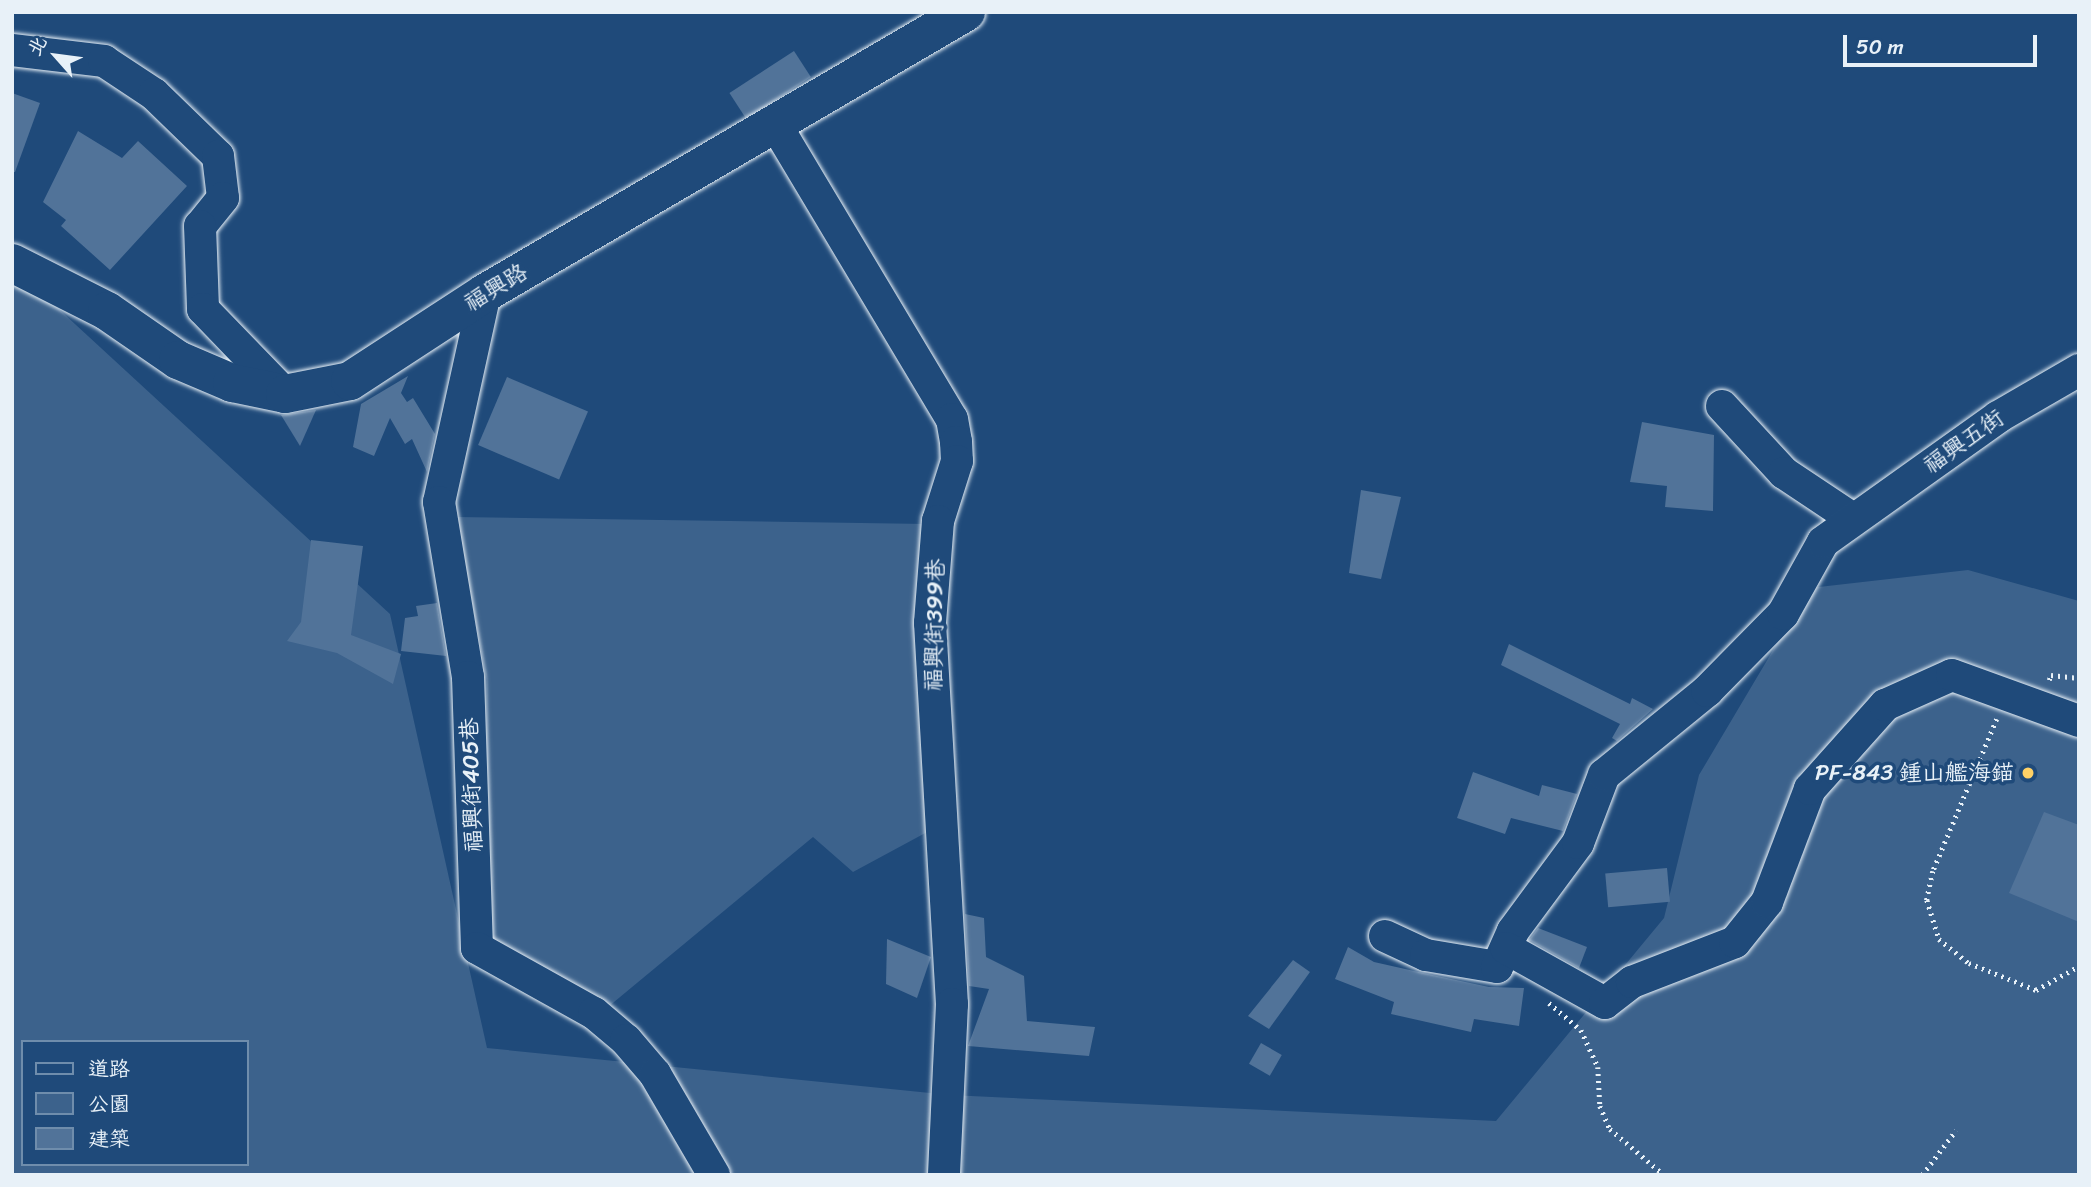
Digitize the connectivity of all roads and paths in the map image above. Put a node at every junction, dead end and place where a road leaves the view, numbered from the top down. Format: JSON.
{"nodes":[{"id":1,"x":966,"y":12,"type":"edge"},
{"id":2,"x":12,"y":50,"type":"edge"},
{"id":3,"x":777,"y":127,"type":"junction"},
{"id":4,"x":12,"y":263,"type":"edge"},
{"id":5,"x":485,"y":293,"type":"junction"},
{"id":6,"x":2079,"y":370,"type":"edge"},
{"id":7,"x":285,"y":394,"type":"junction"},
{"id":8,"x":1722,"y":406,"type":"dead end"},
{"id":9,"x":1853,"y":519,"type":"junction"},
{"id":10,"x":2079,"y":678,"type":"edge"},
{"id":11,"x":2049,"y":680,"type":"dead end"},
{"id":12,"x":2007,"y":695,"type":"junction"},
{"id":13,"x":2079,"y":721,"type":"edge"},
{"id":14,"x":1385,"y":936,"type":"dead end"},
{"id":15,"x":1506,"y":948,"type":"junction"},
{"id":16,"x":2079,"y":966,"type":"edge"},
{"id":17,"x":1542,"y":968,"type":"junction"},
{"id":18,"x":1956,"y":1130,"type":"dead end"},
{"id":19,"x":714,"y":1175,"type":"edge"},
{"id":20,"x":944,"y":1175,"type":"edge"},
{"id":21,"x":1664,"y":1175,"type":"edge"},
{"id":22,"x":1922,"y":1175,"type":"edge"}],
"edges":[{"from":1,"to":3,"type":"street","name":"福興路"},
{"from":2,"to":7,"type":"street"},
{"from":3,"to":5,"type":"street","name":"福興路"},
{"from":3,"to":20,"type":"street","name":"福興街399巷"},
{"from":4,"to":7,"type":"street","name":"福興路"},
{"from":5,"to":7,"type":"street","name":"福興路"},
{"from":5,"to":19,"type":"street","name":"福興街405巷"},
{"from":6,"to":9,"type":"street","name":"福興五街"},
{"from":8,"to":9,"type":"street"},
{"from":9,"to":15,"type":"street","name":"福興五街"},
{"from":10,"to":11,"type":"path"},
{"from":12,"to":13,"type":"street"},
{"from":12,"to":16,"type":"path"},
{"from":12,"to":17,"type":"street"},
{"from":14,"to":15,"type":"street","name":"福興五街"},
{"from":15,"to":17,"type":"street"},
{"from":17,"to":21,"type":"path"},
{"from":18,"to":22,"type":"path"}]}
